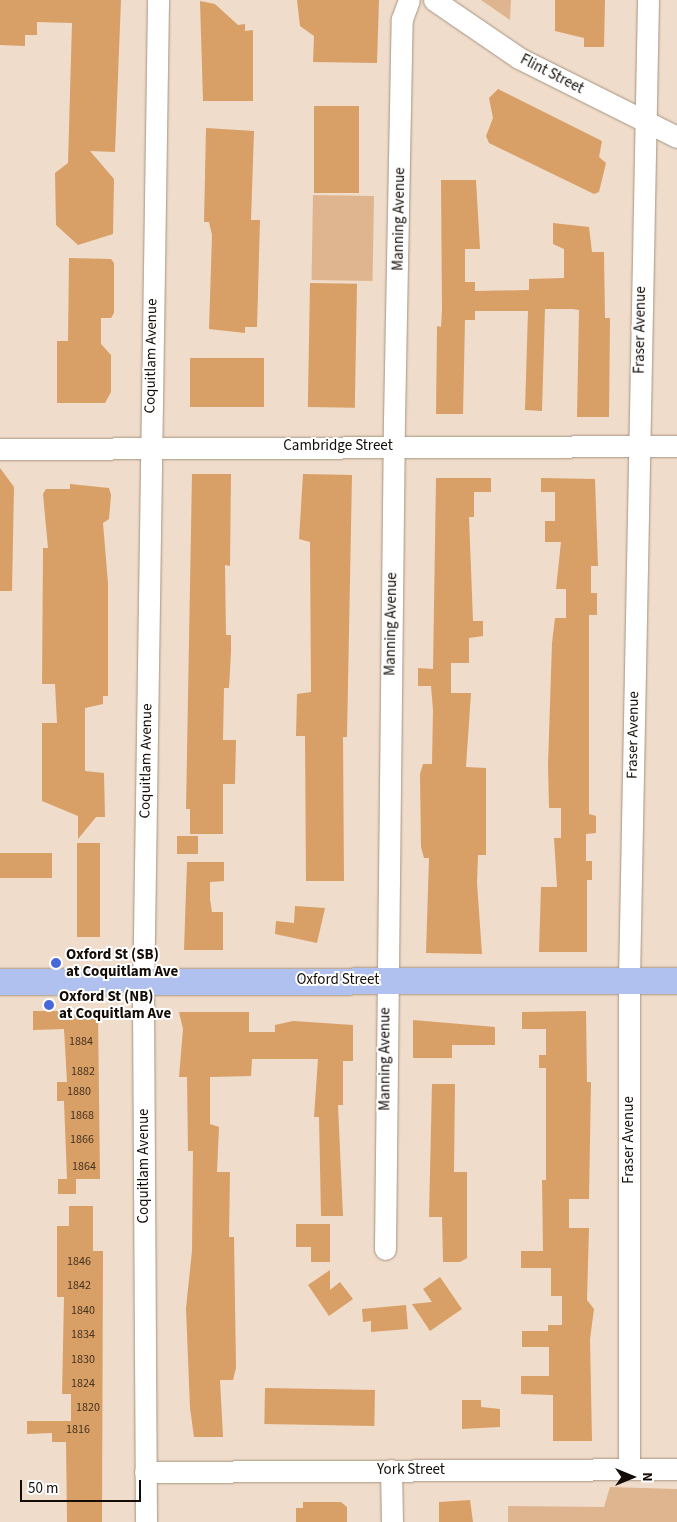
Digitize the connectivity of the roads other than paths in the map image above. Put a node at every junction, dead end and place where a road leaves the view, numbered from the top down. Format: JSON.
{"nodes":[{"id":1,"x":158,"y":0,"type":"edge"},
{"id":2,"x":409,"y":0,"type":"edge"},
{"id":3,"x":434,"y":0,"type":"edge"},
{"id":4,"x":648,"y":0,"type":"edge"},
{"id":5,"x":645,"y":122,"type":"junction"},
{"id":6,"x":677,"y":137,"type":"edge"},
{"id":7,"x":395,"y":445,"type":"junction"},
{"id":8,"x":639,"y":445,"type":"junction"},
{"id":9,"x":677,"y":446,"type":"edge"},
{"id":10,"x":149,"y":448,"type":"junction"},
{"id":11,"x":0,"y":449,"type":"edge"},
{"id":12,"x":143,"y":980,"type":"junction"},
{"id":13,"x":385,"y":980,"type":"junction"},
{"id":14,"x":629,"y":980,"type":"junction"},
{"id":15,"x":677,"y":981,"type":"edge"},
{"id":16,"x":0,"y":982,"type":"edge"},
{"id":17,"x":385,"y":1250,"type":"dead end"},
{"id":18,"x":629,"y":1469,"type":"junction"},
{"id":19,"x":677,"y":1469,"type":"edge"},
{"id":20,"x":391,"y":1470,"type":"junction"},
{"id":21,"x":145,"y":1472,"type":"junction"},
{"id":22,"x":146,"y":1522,"type":"edge"},
{"id":23,"x":392,"y":1522,"type":"edge"}],
"edges":[{"from":1,"to":10,"type":"street","name":"Coquitlam Avenue"},
{"from":2,"to":7,"type":"street","name":"Manning Avenue"},
{"from":3,"to":5,"type":"street","name":"Flint Street"},
{"from":4,"to":5,"type":"street","name":"Fraser Avenue"},
{"from":5,"to":6,"type":"street","name":"Flint Street"},
{"from":5,"to":8,"type":"street","name":"Fraser Avenue"},
{"from":7,"to":8,"type":"street","name":"Cambridge Street"},
{"from":7,"to":10,"type":"street","name":"Cambridge Street"},
{"from":7,"to":13,"type":"street","name":"Manning Avenue"},
{"from":8,"to":9,"type":"street","name":"Cambridge Street"},
{"from":8,"to":14,"type":"street","name":"Fraser Avenue"},
{"from":10,"to":11,"type":"street","name":"Cambridge Street"},
{"from":10,"to":12,"type":"street","name":"Coquitlam Avenue"},
{"from":12,"to":13,"type":"main road","name":"Oxford Street"},
{"from":12,"to":16,"type":"main road","name":"Oxford Street"},
{"from":12,"to":21,"type":"street","name":"Coquitlam Avenue"},
{"from":13,"to":14,"type":"main road","name":"Oxford Street"},
{"from":13,"to":17,"type":"street","name":"Manning Avenue"},
{"from":14,"to":15,"type":"main road","name":"Oxford Street"},
{"from":14,"to":18,"type":"street","name":"Fraser Avenue"},
{"from":18,"to":19,"type":"street","name":"York Street"},
{"from":18,"to":20,"type":"street","name":"York Street"},
{"from":20,"to":21,"type":"street","name":"York Street"},
{"from":20,"to":23,"type":"street"},
{"from":21,"to":22,"type":"street","name":"Coquitlam Avenue"}]}
